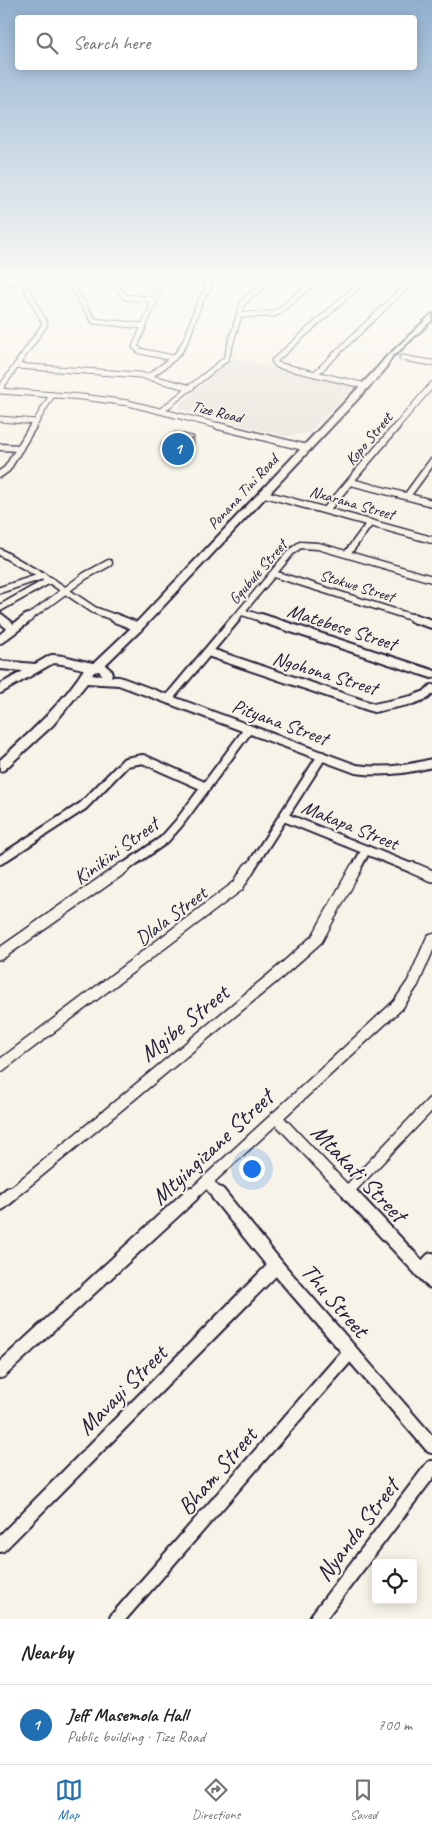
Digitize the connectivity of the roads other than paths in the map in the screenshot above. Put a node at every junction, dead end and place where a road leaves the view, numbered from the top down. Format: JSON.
{"nodes":[{"id":1,"x":25,"y":354,"type":"edge"},
{"id":2,"x":156,"y":354,"type":"edge"},
{"id":3,"x":176,"y":354,"type":"edge"},
{"id":4,"x":229,"y":354,"type":"edge"},
{"id":5,"x":281,"y":354,"type":"edge"},
{"id":6,"x":336,"y":354,"type":"edge"},
{"id":7,"x":398,"y":356,"type":"joint"},
{"id":8,"x":172,"y":358,"type":"junction"},
{"id":9,"x":432,"y":363,"type":"edge"},
{"id":10,"x":16,"y":366,"type":"junction"},
{"id":11,"x":314,"y":374,"type":"junction"},
{"id":12,"x":148,"y":377,"type":"junction"},
{"id":13,"x":366,"y":386,"type":"junction"},
{"id":14,"x":431,"y":387,"type":"edge"},
{"id":15,"x":191,"y":388,"type":"junction"},
{"id":16,"x":0,"y":390,"type":"edge"},
{"id":17,"x":52,"y":395,"type":"junction"},
{"id":18,"x":161,"y":411,"type":"junction"},
{"id":19,"x":0,"y":419,"type":"edge"},
{"id":20,"x":36,"y":422,"type":"junction"},
{"id":21,"x":0,"y":447,"type":"edge"},
{"id":22,"x":20,"y":448,"type":"junction"},
{"id":23,"x":307,"y":448,"type":"junction"},
{"id":24,"x":432,"y":462,"type":"edge"},
{"id":25,"x":429,"y":470,"type":"edge"},
{"id":26,"x":0,"y":474,"type":"edge"},
{"id":27,"x":351,"y":482,"type":"junction"},
{"id":28,"x":265,"y":494,"type":"junction"},
{"id":29,"x":407,"y":496,"type":"junction"},
{"id":30,"x":432,"y":503,"type":"edge"},
{"id":31,"x":326,"y":510,"type":"junction"},
{"id":32,"x":370,"y":523,"type":"junction"},
{"id":33,"x":432,"y":540,"type":"edge"},
{"id":34,"x":0,"y":552,"type":"edge"},
{"id":35,"x":347,"y":554,"type":"junction"},
{"id":36,"x":109,"y":563,"type":"dead end"},
{"id":37,"x":274,"y":574,"type":"junction"},
{"id":38,"x":46,"y":578,"type":"junction"},
{"id":39,"x":432,"y":579,"type":"edge"},
{"id":40,"x":0,"y":590,"type":"edge"},
{"id":41,"x":64,"y":590,"type":"junction"},
{"id":42,"x":0,"y":608,"type":"edge"},
{"id":43,"x":242,"y":612,"type":"junction"},
{"id":44,"x":0,"y":618,"type":"edge"},
{"id":45,"x":432,"y":624,"type":"edge"},
{"id":46,"x":9,"y":625,"type":"dead end"},
{"id":47,"x":138,"y":627,"type":"junction"},
{"id":48,"x":129,"y":637,"type":"junction"},
{"id":49,"x":0,"y":639,"type":"edge"},
{"id":50,"x":208,"y":652,"type":"junction"},
{"id":51,"x":0,"y":665,"type":"edge"},
{"id":52,"x":35,"y":668,"type":"junction"},
{"id":53,"x":91,"y":671,"type":"junction"},
{"id":54,"x":432,"y":674,"type":"edge"},
{"id":55,"x":103,"y":676,"type":"junction"},
{"id":56,"x":0,"y":689,"type":"edge"},
{"id":57,"x":432,"y":689,"type":"edge"},
{"id":58,"x":168,"y":699,"type":"junction"},
{"id":59,"x":62,"y":708,"type":"junction"},
{"id":60,"x":248,"y":730,"type":"junction"},
{"id":61,"x":322,"y":756,"type":"junction"},
{"id":62,"x":432,"y":763,"type":"edge"},
{"id":63,"x":0,"y":767,"type":"edge"},
{"id":64,"x":206,"y":787,"type":"junction"},
{"id":65,"x":284,"y":817,"type":"junction"},
{"id":66,"x":366,"y":850,"type":"junction"},
{"id":67,"x":0,"y":860,"type":"edge"},
{"id":68,"x":432,"y":876,"type":"edge"},
{"id":69,"x":432,"y":939,"type":"edge"},
{"id":70,"x":0,"y":954,"type":"edge"},
{"id":71,"x":0,"y":1066,"type":"edge"},
{"id":72,"x":432,"y":1103,"type":"edge"},
{"id":73,"x":276,"y":1117,"type":"junction"},
{"id":74,"x":207,"y":1181,"type":"junction"},
{"id":75,"x":348,"y":1191,"type":"junction"},
{"id":76,"x":0,"y":1203,"type":"edge"},
{"id":77,"x":432,"y":1260,"type":"edge"},
{"id":78,"x":276,"y":1266,"type":"junction"},
{"id":79,"x":422,"y":1271,"type":"junction"},
{"id":80,"x":432,"y":1281,"type":"edge"},
{"id":81,"x":350,"y":1352,"type":"junction"},
{"id":82,"x":0,"y":1371,"type":"edge"},
{"id":83,"x":432,"y":1446,"type":"edge"},
{"id":84,"x":432,"y":1468,"type":"edge"},
{"id":85,"x":0,"y":1545,"type":"edge"},
{"id":86,"x":117,"y":1619,"type":"edge"},
{"id":87,"x":317,"y":1619,"type":"edge"}],
"edges":[{"from":1,"to":10,"type":"street"},
{"from":2,"to":8,"type":"street"},
{"from":3,"to":8,"type":"street"},
{"from":4,"to":15,"type":"street"},
{"from":5,"to":11,"type":"street"},
{"from":6,"to":11,"type":"street"},
{"from":7,"to":9,"type":"street"},
{"from":7,"to":13,"type":"street","name":"Ponana Tini Road"},
{"from":8,"to":12,"type":"street"},
{"from":10,"to":12,"type":"street"},
{"from":10,"to":16,"type":"street"},
{"from":11,"to":13,"type":"street"},
{"from":12,"to":15,"type":"street"},
{"from":13,"to":23,"type":"street","name":"Ponana Tini Road"},
{"from":14,"to":27,"type":"street","name":"Kopo Street"},
{"from":15,"to":18,"type":"street"},
{"from":16,"to":17,"type":"street","name":"Tize Road"},
{"from":17,"to":18,"type":"street","name":"Tize Road"},
{"from":17,"to":20,"type":"street"},
{"from":18,"to":23,"type":"street","name":"Tize Road"},
{"from":19,"to":20,"type":"street"},
{"from":20,"to":22,"type":"street"},
{"from":21,"to":22,"type":"street"},
{"from":22,"to":26,"type":"street"},
{"from":23,"to":28,"type":"street","name":"Ponana Tini Road"},
{"from":24,"to":25,"type":"street"},
{"from":25,"to":29,"type":"street"},
{"from":27,"to":29,"type":"street"},
{"from":27,"to":31,"type":"street","name":"Kopo Street"},
{"from":28,"to":31,"type":"street","name":"Nxarana Street"},
{"from":28,"to":47,"type":"street","name":"Ponana Tini Road"},
{"from":29,"to":30,"type":"street"},
{"from":31,"to":32,"type":"street","name":"Nxarana Street"},
{"from":32,"to":33,"type":"street","name":"Nxarana Street"},
{"from":32,"to":35,"type":"street"},
{"from":34,"to":38,"type":"street"},
{"from":35,"to":37,"type":"street","name":"Gqubule Street"},
{"from":35,"to":39,"type":"street","name":"Gqubule Street"},
{"from":36,"to":41,"type":"street"},
{"from":37,"to":43,"type":"street","name":"Gqubule Street"},
{"from":37,"to":45,"type":"street","name":"Stokwe Street"},
{"from":38,"to":40,"type":"street"},
{"from":38,"to":41,"type":"street"},
{"from":38,"to":42,"type":"street"},
{"from":41,"to":47,"type":"street"},
{"from":41,"to":49,"type":"street"},
{"from":43,"to":50,"type":"street","name":"Gqubule Street"},
{"from":43,"to":54,"type":"street","name":"Matebese Street"},
{"from":44,"to":46,"type":"street"},
{"from":47,"to":48,"type":"street","name":"Ponana Tini Road"},
{"from":48,"to":53,"type":"street","name":"Ponana Tini Road"},
{"from":48,"to":55,"type":"street","name":"Ponana Tini Road"},
{"from":50,"to":57,"type":"street","name":"Ngohona Street"},
{"from":50,"to":58,"type":"street","name":"Gqubule Street"},
{"from":51,"to":52,"type":"street"},
{"from":52,"to":53,"type":"street"},
{"from":52,"to":56,"type":"street"},
{"from":53,"to":55,"type":"street"},
{"from":53,"to":59,"type":"street","name":"Ponana Tini Road"},
{"from":55,"to":58,"type":"street","name":"Pityana Street"},
{"from":55,"to":59,"type":"street","name":"Ponana Tini Road"},
{"from":58,"to":60,"type":"street","name":"Pityana Street"},
{"from":59,"to":63,"type":"street","name":"Ponana Tini Road"},
{"from":60,"to":61,"type":"street","name":"Pityana Street"},
{"from":60,"to":64,"type":"street","name":"Kinikini Street"},
{"from":61,"to":62,"type":"street","name":"Pityana Street"},
{"from":61,"to":65,"type":"street","name":"Dlala Street"},
{"from":64,"to":67,"type":"street"},
{"from":64,"to":70,"type":"street","name":"Kinikini Street"},
{"from":65,"to":66,"type":"street","name":"Makapa Street"},
{"from":65,"to":71,"type":"street","name":"Dlala Street"},
{"from":66,"to":68,"type":"street","name":"Makapa Street"},
{"from":66,"to":76,"type":"street","name":"Mgibe Street"},
{"from":69,"to":73,"type":"street","name":"Mtyingizane Street"},
{"from":72,"to":75,"type":"street"},
{"from":73,"to":74,"type":"street","name":"Mtyingizane Street"},
{"from":73,"to":75,"type":"street","name":"Mtakati Street"},
{"from":74,"to":78,"type":"street","name":"Thu Street"},
{"from":74,"to":82,"type":"street","name":"Mtyingizane Street"},
{"from":75,"to":79,"type":"street","name":"Mtakati Street"},
{"from":77,"to":79,"type":"street"},
{"from":78,"to":81,"type":"street","name":"Thu Street"},
{"from":78,"to":85,"type":"street","name":"Mavayi Street"},
{"from":79,"to":80,"type":"street","name":"Mtakati Street"},
{"from":81,"to":83,"type":"street","name":"Thu Street"},
{"from":81,"to":86,"type":"street","name":"Bham Street"},
{"from":84,"to":87,"type":"street","name":"Nyanda Street"}]}
